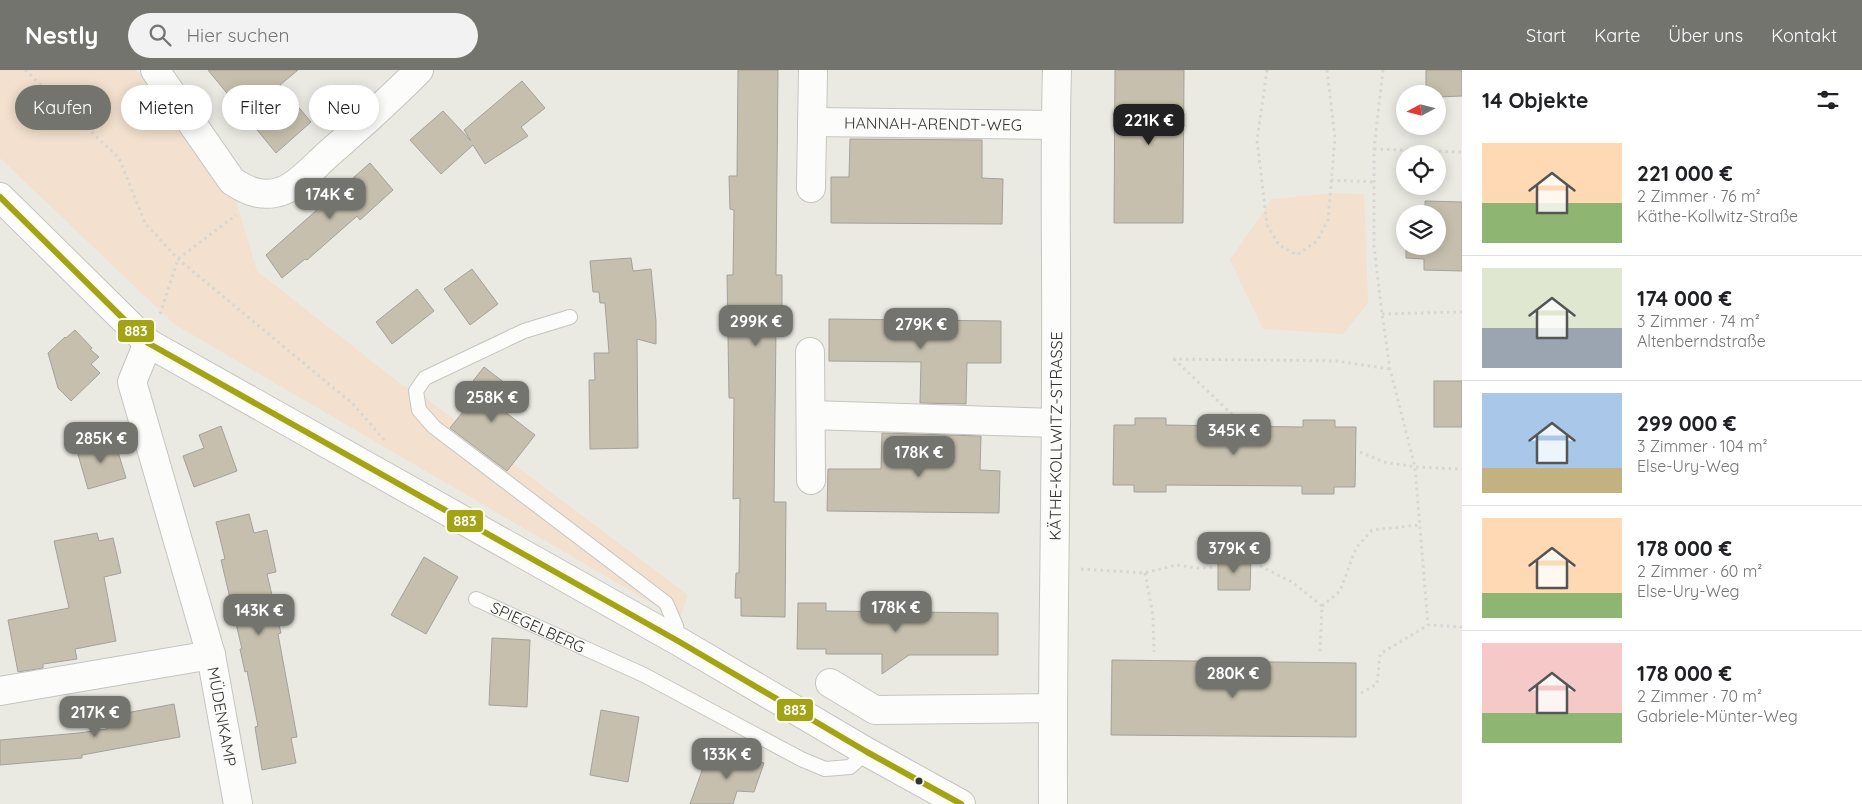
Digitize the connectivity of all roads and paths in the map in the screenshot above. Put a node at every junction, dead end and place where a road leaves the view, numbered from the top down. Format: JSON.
{"nodes":[{"id":1,"x":25,"y":70,"type":"edge"},
{"id":2,"x":154,"y":70,"type":"edge"},
{"id":3,"x":418,"y":70,"type":"edge"},
{"id":4,"x":813,"y":70,"type":"edge"},
{"id":5,"x":1057,"y":70,"type":"edge"},
{"id":6,"x":1267,"y":70,"type":"edge"},
{"id":7,"x":1327,"y":70,"type":"edge"},
{"id":8,"x":1384,"y":70,"type":"edge"},
{"id":9,"x":812,"y":122,"type":"junction"},
{"id":10,"x":1055,"y":125,"type":"junction"},
{"id":11,"x":1374,"y":149,"type":"junction"},
{"id":12,"x":1462,"y":152,"type":"edge"},
{"id":13,"x":1332,"y":180,"type":"junction"},
{"id":14,"x":1374,"y":182,"type":"junction"},
{"id":15,"x":811,"y":188,"type":"dead end"},
{"id":16,"x":263,"y":194,"type":"junction"},
{"id":17,"x":0,"y":197,"type":"edge"},
{"id":18,"x":178,"y":259,"type":"junction"},
{"id":19,"x":164,"y":305,"type":"dead end"},
{"id":20,"x":1462,"y":312,"type":"edge"},
{"id":21,"x":1382,"y":314,"type":"junction"},
{"id":22,"x":570,"y":317,"type":"dead end"},
{"id":23,"x":148,"y":343,"type":"junction"},
{"id":24,"x":810,"y":352,"type":"dead end"},
{"id":25,"x":1390,"y":368,"type":"junction"},
{"id":26,"x":811,"y":415,"type":"junction"},
{"id":27,"x":1240,"y":422,"type":"dead end"},
{"id":28,"x":1056,"y":423,"type":"junction"},
{"id":29,"x":392,"y":449,"type":"dead end"},
{"id":30,"x":1360,"y":452,"type":"dead end"},
{"id":31,"x":1415,"y":467,"type":"junction"},
{"id":32,"x":1462,"y":469,"type":"edge"},
{"id":33,"x":810,"y":480,"type":"dead end"},
{"id":34,"x":1419,"y":525,"type":"junction"},
{"id":35,"x":1216,"y":566,"type":"dead end"},
{"id":36,"x":1260,"y":566,"type":"dead end"},
{"id":37,"x":1053,"y":567,"type":"junction"},
{"id":38,"x":1145,"y":573,"type":"junction"},
{"id":39,"x":476,"y":599,"type":"dead end"},
{"id":40,"x":1322,"y":606,"type":"junction"},
{"id":41,"x":1428,"y":625,"type":"junction"},
{"id":42,"x":1462,"y":627,"type":"edge"},
{"id":43,"x":678,"y":641,"type":"junction"},
{"id":44,"x":1154,"y":652,"type":"dead end"},
{"id":45,"x":1320,"y":653,"type":"dead end"},
{"id":46,"x":211,"y":656,"type":"junction"},
{"id":47,"x":830,"y":683,"type":"dead end"},
{"id":48,"x":0,"y":690,"type":"edge"},
{"id":49,"x":1361,"y":693,"type":"dead end"},
{"id":50,"x":1053,"y":708,"type":"junction"},
{"id":51,"x":867,"y":752,"type":"junction"},
{"id":52,"x":238,"y":804,"type":"edge"},
{"id":53,"x":961,"y":804,"type":"edge"},
{"id":54,"x":1053,"y":804,"type":"edge"}],
"edges":[{"from":1,"to":18,"type":"path"},
{"from":2,"to":16,"type":"street"},
{"from":3,"to":16,"type":"street"},
{"from":4,"to":9,"type":"street"},
{"from":5,"to":10,"type":"street","name":"KÄTHE-KOLLWITZ-STRASSE"},
{"from":6,"to":13,"type":"path"},
{"from":7,"to":13,"type":"path"},
{"from":8,"to":11,"type":"path"},
{"from":9,"to":10,"type":"street","name":"HANNAH-ARENDT-WEG"},
{"from":9,"to":15,"type":"street"},
{"from":10,"to":28,"type":"street","name":"KÄTHE-KOLLWITZ-STRASSE"},
{"from":11,"to":12,"type":"path"},
{"from":11,"to":14,"type":"path"},
{"from":13,"to":14,"type":"path"},
{"from":14,"to":21,"type":"path"},
{"from":16,"to":18,"type":"path"},
{"from":17,"to":23,"type":"street"},
{"from":18,"to":19,"type":"path"},
{"from":18,"to":29,"type":"path"},
{"from":20,"to":21,"type":"path"},
{"from":21,"to":25,"type":"path"},
{"from":22,"to":43,"type":"lane"},
{"from":23,"to":43,"type":"street"},
{"from":23,"to":46,"type":"street","name":"MÜDENKAMP"},
{"from":24,"to":26,"type":"street"},
{"from":25,"to":27,"type":"path"},
{"from":25,"to":31,"type":"path"},
{"from":26,"to":28,"type":"street"},
{"from":26,"to":33,"type":"street"},
{"from":28,"to":37,"type":"street","name":"KÄTHE-KOLLWITZ-STRASSE"},
{"from":30,"to":31,"type":"path"},
{"from":31,"to":32,"type":"path"},
{"from":31,"to":34,"type":"path"},
{"from":34,"to":40,"type":"path"},
{"from":34,"to":41,"type":"path"},
{"from":35,"to":38,"type":"path"},
{"from":36,"to":40,"type":"path"},
{"from":37,"to":38,"type":"path"},
{"from":37,"to":50,"type":"street","name":"KÄTHE-KOLLWITZ-STRASSE"},
{"from":38,"to":44,"type":"path"},
{"from":39,"to":51,"type":"lane","name":"SPIEGELBERG"},
{"from":40,"to":45,"type":"path"},
{"from":41,"to":42,"type":"path"},
{"from":41,"to":49,"type":"path"},
{"from":43,"to":51,"type":"street"},
{"from":46,"to":48,"type":"street"},
{"from":46,"to":52,"type":"street","name":"MÜDENKAMP"},
{"from":47,"to":50,"type":"street"},
{"from":50,"to":54,"type":"street","name":"KÄTHE-KOLLWITZ-STRASSE"},
{"from":51,"to":53,"type":"street"}]}
